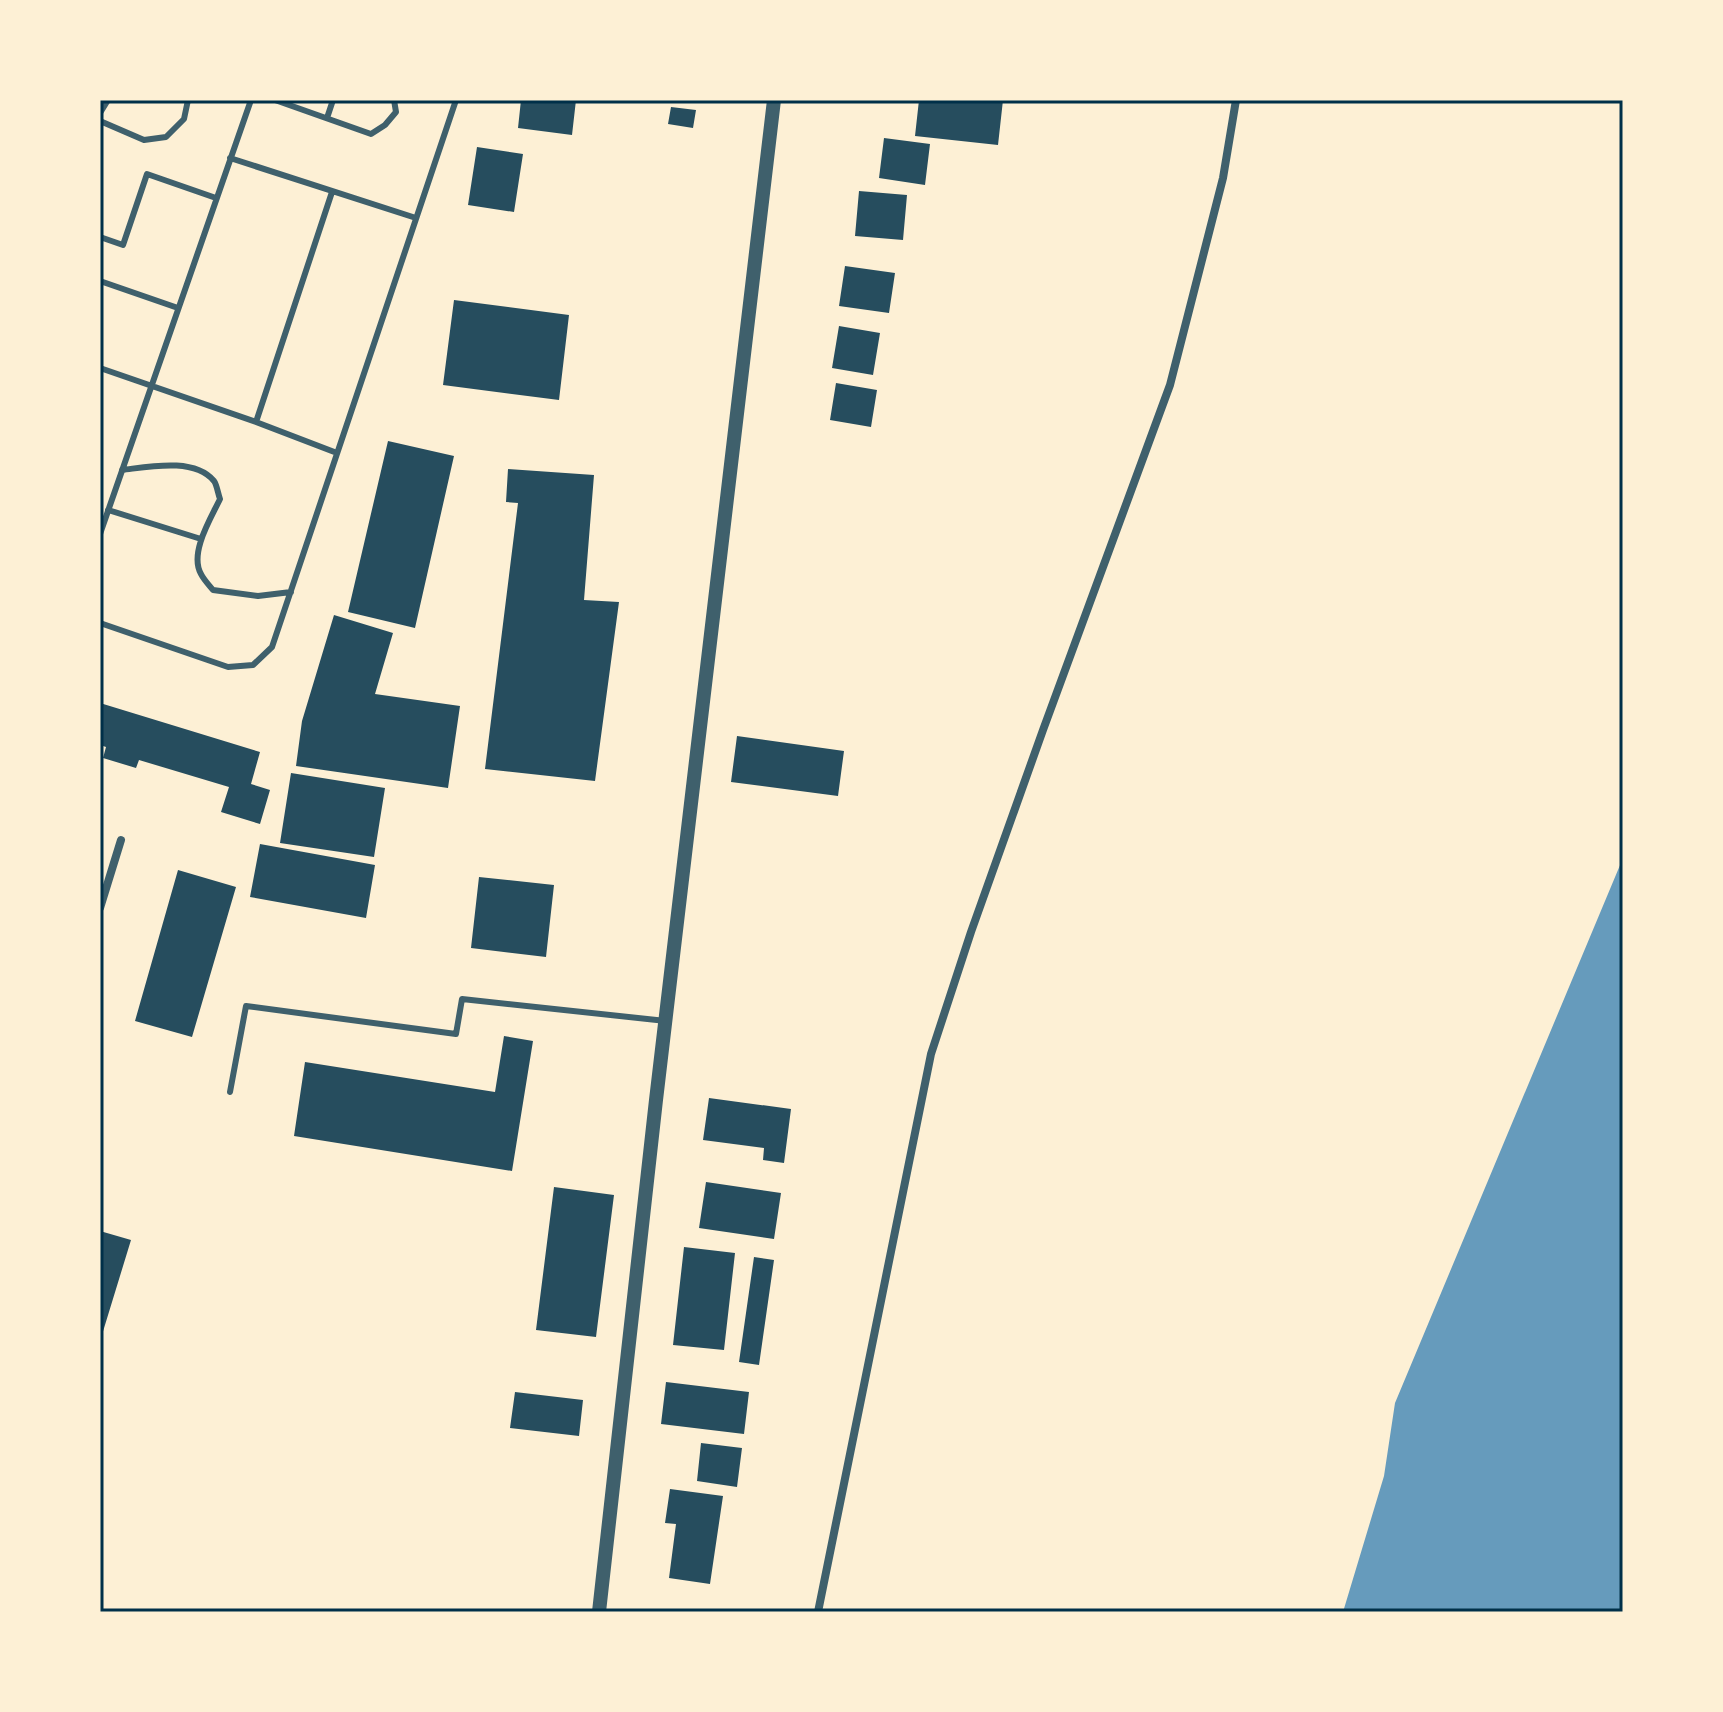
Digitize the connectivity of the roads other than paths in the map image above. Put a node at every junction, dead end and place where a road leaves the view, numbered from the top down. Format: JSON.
{"nodes":[{"id":1,"x":108,"y":100,"type":"edge"},
{"id":2,"x":188,"y":100,"type":"edge"},
{"id":3,"x":251,"y":100,"type":"edge"},
{"id":4,"x":275,"y":100,"type":"edge"},
{"id":5,"x":333,"y":100,"type":"edge"},
{"id":6,"x":394,"y":100,"type":"edge"},
{"id":7,"x":456,"y":100,"type":"edge"},
{"id":8,"x":774,"y":100,"type":"edge"},
{"id":9,"x":1236,"y":100,"type":"edge"},
{"id":10,"x":100,"y":113,"type":"edge"},
{"id":11,"x":327,"y":118,"type":"junction"},
{"id":12,"x":100,"y":121,"type":"edge"},
{"id":13,"x":230,"y":158,"type":"junction"},
{"id":14,"x":332,"y":192,"type":"junction"},
{"id":15,"x":216,"y":198,"type":"junction"},
{"id":16,"x":416,"y":218,"type":"junction"},
{"id":17,"x":100,"y":237,"type":"edge"},
{"id":18,"x":100,"y":281,"type":"edge"},
{"id":19,"x":178,"y":308,"type":"junction"},
{"id":20,"x":100,"y":368,"type":"edge"},
{"id":21,"x":152,"y":386,"type":"junction"},
{"id":22,"x":256,"y":422,"type":"junction"},
{"id":23,"x":337,"y":453,"type":"junction"},
{"id":24,"x":122,"y":470,"type":"junction"},
{"id":25,"x":108,"y":510,"type":"junction"},
{"id":26,"x":100,"y":534,"type":"edge"},
{"id":27,"x":201,"y":539,"type":"junction"},
{"id":28,"x":291,"y":592,"type":"junction"},
{"id":29,"x":100,"y":623,"type":"edge"},
{"id":30,"x":121,"y":840,"type":"dead end"},
{"id":31,"x":100,"y":908,"type":"edge"},
{"id":32,"x":666,"y":1021,"type":"junction"},
{"id":33,"x":230,"y":1092,"type":"dead end"},
{"id":34,"x":599,"y":1612,"type":"edge"},
{"id":35,"x":818,"y":1612,"type":"edge"}],
"edges":[{"from":1,"to":10,"type":"lane"},
{"from":2,"to":12,"type":"lane"},
{"from":3,"to":13,"type":"lane"},
{"from":4,"to":11,"type":"lane"},
{"from":5,"to":11,"type":"lane"},
{"from":6,"to":11,"type":"lane"},
{"from":7,"to":16,"type":"lane"},
{"from":8,"to":32,"type":"street"},
{"from":9,"to":35,"type":"street"},
{"from":13,"to":14,"type":"lane"},
{"from":13,"to":15,"type":"lane"},
{"from":14,"to":16,"type":"lane"},
{"from":14,"to":22,"type":"lane"},
{"from":15,"to":17,"type":"lane"},
{"from":15,"to":19,"type":"lane"},
{"from":16,"to":23,"type":"lane"},
{"from":18,"to":19,"type":"lane"},
{"from":19,"to":21,"type":"lane"},
{"from":20,"to":21,"type":"lane"},
{"from":21,"to":22,"type":"lane"},
{"from":21,"to":24,"type":"lane"},
{"from":22,"to":23,"type":"lane"},
{"from":23,"to":28,"type":"lane"},
{"from":24,"to":25,"type":"lane"},
{"from":24,"to":27,"type":"lane"},
{"from":25,"to":26,"type":"lane"},
{"from":25,"to":27,"type":"lane"},
{"from":27,"to":28,"type":"lane"},
{"from":28,"to":29,"type":"lane"},
{"from":30,"to":31,"type":"street"},
{"from":32,"to":33,"type":"lane"},
{"from":32,"to":34,"type":"street"}]}
